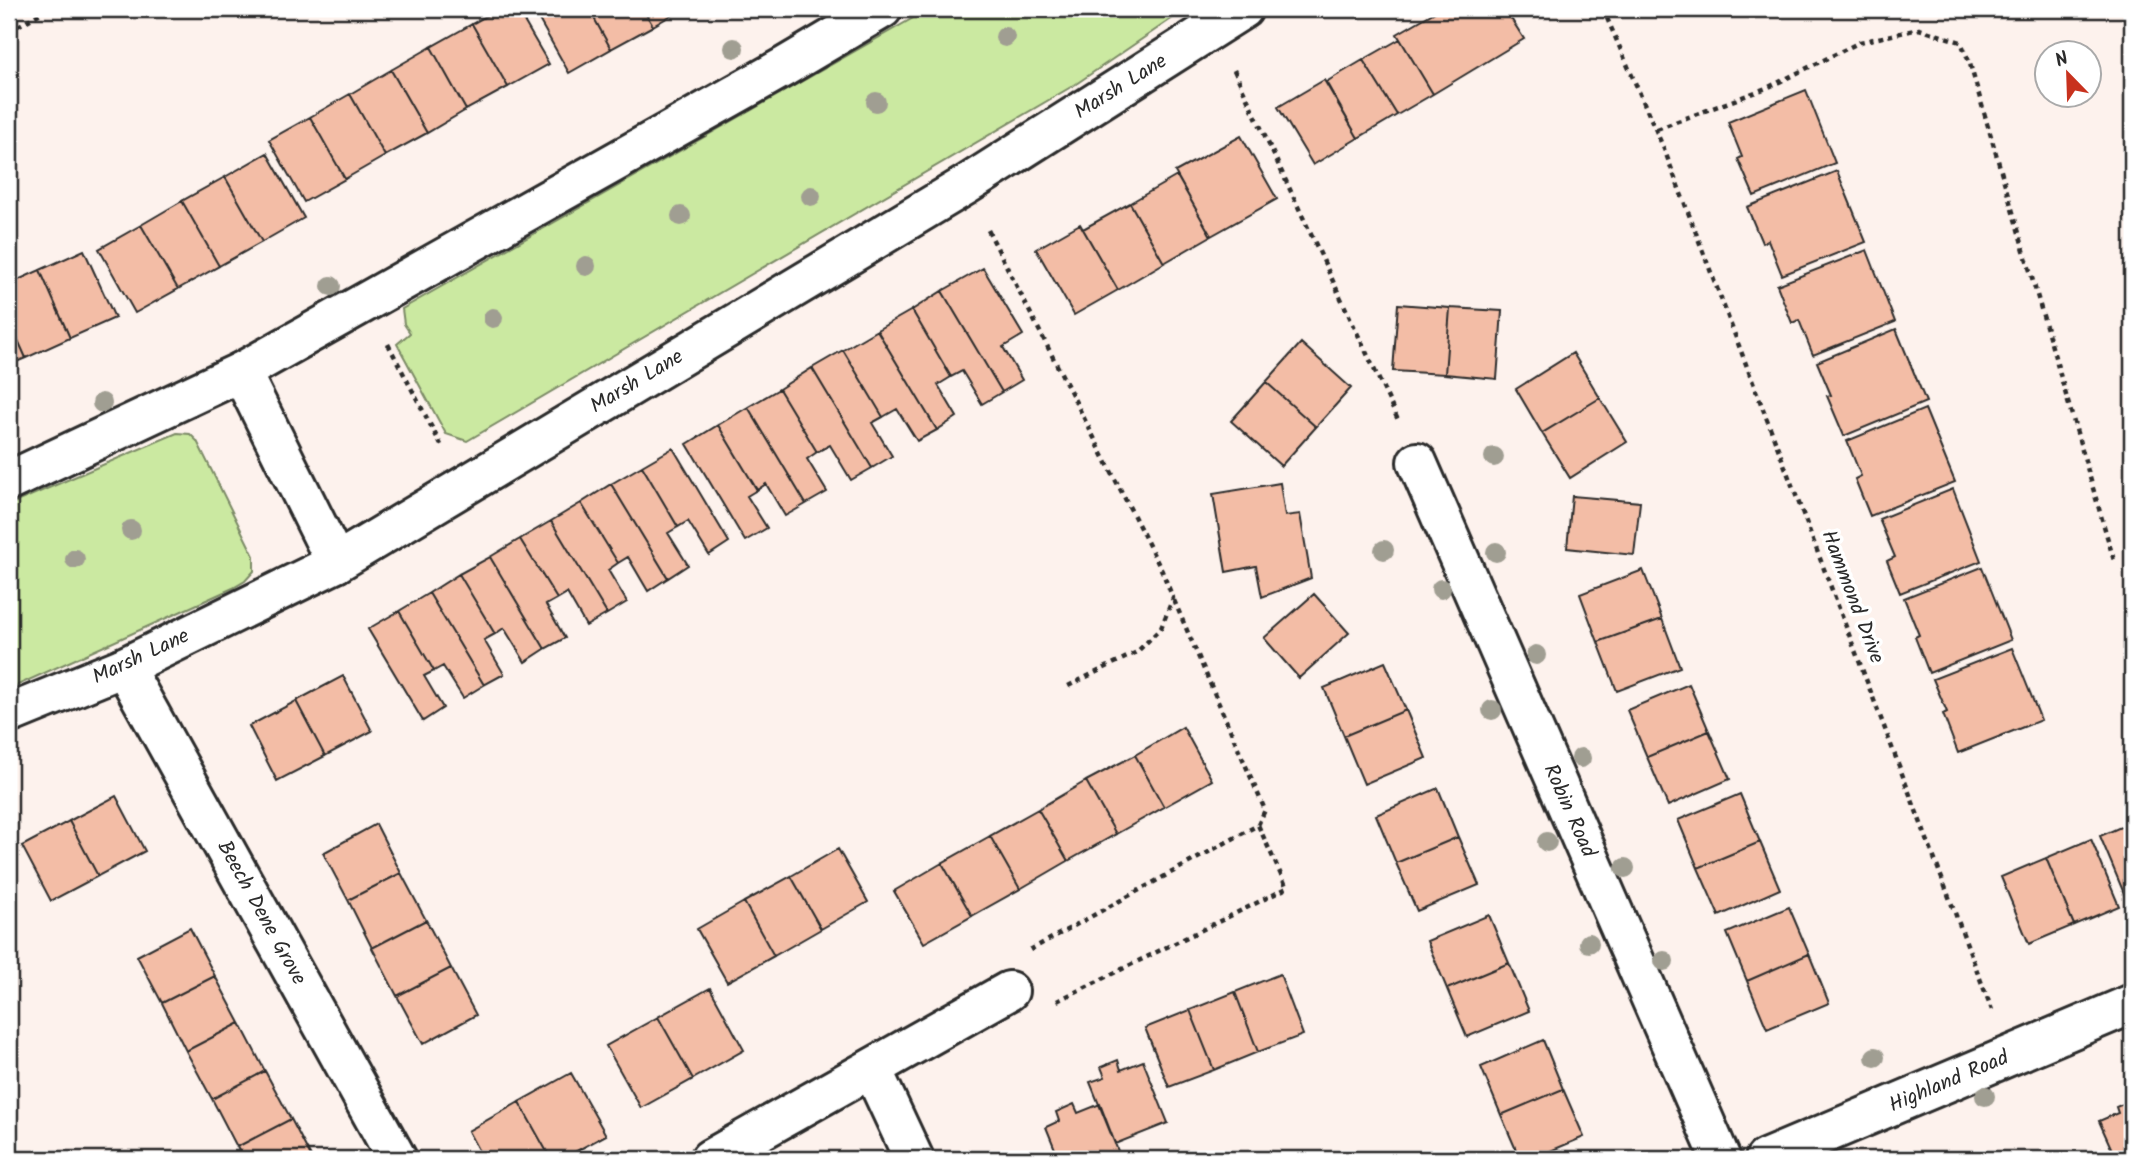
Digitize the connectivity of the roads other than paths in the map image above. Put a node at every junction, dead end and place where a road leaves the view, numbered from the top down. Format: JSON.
{"nodes":[{"id":1,"x":882,"y":9,"type":"edge"},
{"id":2,"x":1229,"y":18,"type":"edge"},
{"id":3,"x":241,"y":372,"type":"junction"},
{"id":4,"x":1417,"y":462,"type":"road end"},
{"id":5,"x":9,"y":481,"type":"edge"},
{"id":6,"x":336,"y":563,"type":"junction"},
{"id":7,"x":124,"y":667,"type":"junction"},
{"id":8,"x":9,"y":714,"type":"edge"},
{"id":9,"x":1009,"y":991,"type":"road end"},
{"id":10,"x":2132,"y":1004,"type":"edge"},
{"id":11,"x":872,"y":1069,"type":"junction"},
{"id":12,"x":397,"y":1159,"type":"edge"},
{"id":13,"x":710,"y":1159,"type":"edge"},
{"id":14,"x":914,"y":1159,"type":"edge"},
{"id":15,"x":1721,"y":1159,"type":"edge"},
{"id":16,"x":1765,"y":1159,"type":"edge"}],
"edges":[{"from":1,"to":3,"type":"main road"},
{"from":2,"to":6,"type":"main road","name":"Marsh Lane"},
{"from":3,"to":5,"type":"main road"},
{"from":3,"to":6,"type":"main road"},
{"from":4,"to":15,"type":"main road","name":"Robin Road"},
{"from":6,"to":7,"type":"main road","name":"Marsh Lane"},
{"from":7,"to":8,"type":"main road","name":"Marsh Lane"},
{"from":7,"to":12,"type":"main road","name":"Beech Dene Grove"},
{"from":9,"to":11,"type":"main road"},
{"from":10,"to":16,"type":"main road","name":"Highland Road"},
{"from":11,"to":13,"type":"main road"},
{"from":11,"to":14,"type":"main road"}]}
